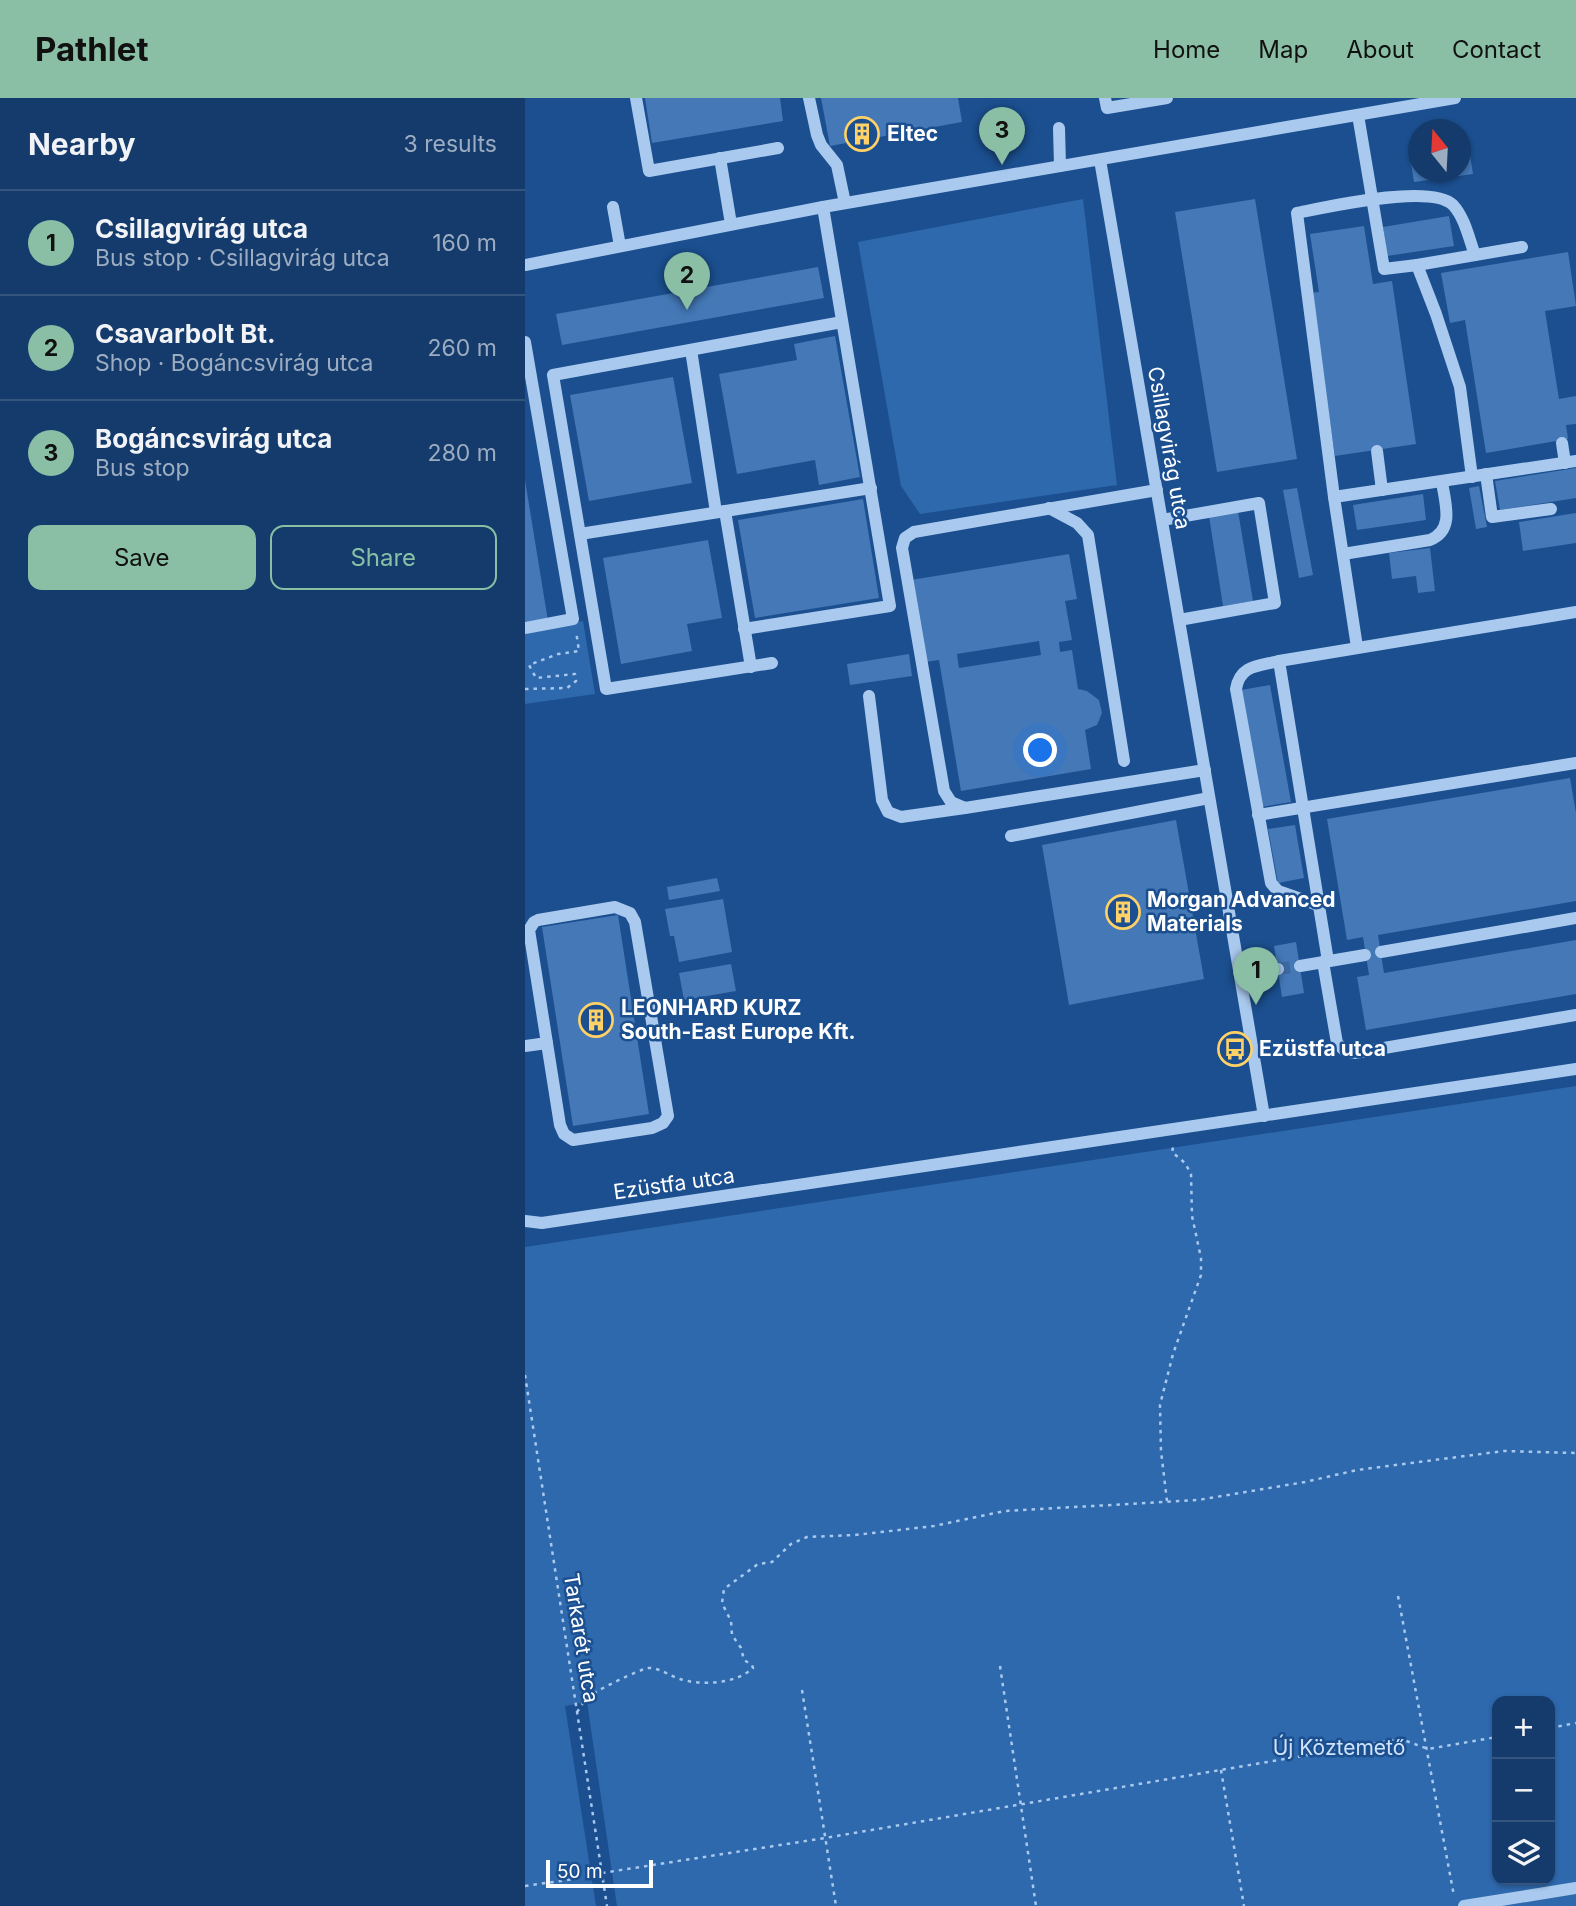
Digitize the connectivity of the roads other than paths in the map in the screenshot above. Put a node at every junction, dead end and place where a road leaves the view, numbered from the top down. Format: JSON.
{"nodes":[{"id":1,"x":636,"y":98,"type":"edge"},
{"id":2,"x":809,"y":98,"type":"edge"},
{"id":3,"x":1105,"y":98,"type":"edge"},
{"id":4,"x":1167,"y":98,"type":"edge"},
{"id":5,"x":1455,"y":98,"type":"edge"},
{"id":6,"x":1358,"y":116,"type":"junction"},
{"id":7,"x":1059,"y":128,"type":"dead end"},
{"id":8,"x":778,"y":148,"type":"dead end"},
{"id":9,"x":720,"y":158,"type":"junction"},
{"id":10,"x":1100,"y":160,"type":"junction"},
{"id":11,"x":1060,"y":166,"type":"junction"},
{"id":12,"x":1372,"y":199,"type":"junction"},
{"id":13,"x":845,"y":204,"type":"junction"},
{"id":14,"x":613,"y":206,"type":"dead end"},
{"id":15,"x":823,"y":207,"type":"junction"},
{"id":16,"x":731,"y":224,"type":"junction"},
{"id":17,"x":620,"y":246,"type":"junction"},
{"id":18,"x":1522,"y":247,"type":"dead end"},
{"id":19,"x":1475,"y":255,"type":"junction"},
{"id":20,"x":525,"y":265,"type":"edge"},
{"id":21,"x":1417,"y":265,"type":"junction"},
{"id":22,"x":842,"y":322,"type":"junction"},
{"id":23,"x":526,"y":350,"type":"edge"},
{"id":24,"x":691,"y":350,"type":"junction"},
{"id":25,"x":1562,"y":443,"type":"dead end"},
{"id":26,"x":1377,"y":451,"type":"dead end"},
{"id":27,"x":1570,"y":462,"type":"edge"},
{"id":28,"x":1486,"y":474,"type":"junction"},
{"id":29,"x":1472,"y":477,"type":"junction"},
{"id":30,"x":1441,"y":482,"type":"junction"},
{"id":31,"x":871,"y":488,"type":"junction"},
{"id":32,"x":1157,"y":490,"type":"junction"},
{"id":33,"x":1383,"y":490,"type":"junction"},
{"id":34,"x":1335,"y":497,"type":"junction"},
{"id":35,"x":1049,"y":508,"type":"junction"},
{"id":36,"x":1551,"y":509,"type":"dead end"},
{"id":37,"x":720,"y":512,"type":"junction"},
{"id":38,"x":1162,"y":520,"type":"junction"},
{"id":39,"x":580,"y":534,"type":"junction"},
{"id":40,"x":1343,"y":554,"type":"junction"},
{"id":41,"x":1576,"y":612,"type":"edge"},
{"id":42,"x":1179,"y":620,"type":"junction"},
{"id":43,"x":525,"y":628,"type":"edge"},
{"id":44,"x":744,"y":629,"type":"junction"},
{"id":45,"x":1357,"y":647,"type":"junction"},
{"id":46,"x":1279,"y":661,"type":"junction"},
{"id":47,"x":772,"y":663,"type":"dead end"},
{"id":48,"x":751,"y":667,"type":"junction"},
{"id":49,"x":869,"y":696,"type":"dead end"},
{"id":50,"x":1124,"y":761,"type":"dead end"},
{"id":51,"x":1576,"y":763,"type":"edge"},
{"id":52,"x":1205,"y":770,"type":"junction"},
{"id":53,"x":1209,"y":798,"type":"junction"},
{"id":54,"x":965,"y":808,"type":"junction"},
{"id":55,"x":1303,"y":809,"type":"junction"},
{"id":56,"x":1258,"y":816,"type":"junction"},
{"id":57,"x":1011,"y":836,"type":"dead end"},
{"id":58,"x":1318,"y":905,"type":"junction"},
{"id":59,"x":1576,"y":918,"type":"edge"},
{"id":60,"x":1381,"y":952,"type":"dead end"},
{"id":61,"x":1365,"y":955,"type":"dead end"},
{"id":62,"x":1325,"y":961,"type":"junction"},
{"id":63,"x":1300,"y":965,"type":"tunnel mouth"},
{"id":64,"x":1278,"y":969,"type":"tunnel mouth"},
{"id":65,"x":1240,"y":976,"type":"junction"},
{"id":66,"x":1576,"y":1015,"type":"edge"},
{"id":67,"x":547,"y":1042,"type":"junction"},
{"id":68,"x":525,"y":1046,"type":"edge"},
{"id":69,"x":1576,"y":1069,"type":"edge"},
{"id":70,"x":1264,"y":1116,"type":"junction"},
{"id":71,"x":525,"y":1222,"type":"edge"},
{"id":72,"x":1576,"y":1888,"type":"edge"},
{"id":73,"x":1464,"y":1906,"type":"edge"}],
"edges":[{"from":1,"to":9,"type":"street"},
{"from":2,"to":13,"type":"street"},
{"from":3,"to":4,"type":"street"},
{"from":5,"to":6,"type":"street"},
{"from":6,"to":10,"type":"street"},
{"from":6,"to":12,"type":"street"},
{"from":7,"to":11,"type":"street"},
{"from":8,"to":9,"type":"street"},
{"from":9,"to":16,"type":"street"},
{"from":10,"to":11,"type":"street"},
{"from":10,"to":32,"type":"street","name":"Csillagvirág utca"},
{"from":11,"to":13,"type":"street"},
{"from":12,"to":19,"type":"street"},
{"from":12,"to":21,"type":"street"},
{"from":12,"to":34,"type":"street"},
{"from":13,"to":15,"type":"street"},
{"from":14,"to":17,"type":"street"},
{"from":15,"to":16,"type":"street"},
{"from":15,"to":22,"type":"street"},
{"from":16,"to":17,"type":"street"},
{"from":17,"to":20,"type":"street"},
{"from":18,"to":19,"type":"street"},
{"from":19,"to":21,"type":"street"},
{"from":21,"to":29,"type":"street"},
{"from":22,"to":24,"type":"street"},
{"from":22,"to":31,"type":"street"},
{"from":23,"to":43,"type":"street"},
{"from":24,"to":37,"type":"street"},
{"from":24,"to":39,"type":"street"},
{"from":25,"to":27,"type":"street"},
{"from":26,"to":33,"type":"street"},
{"from":27,"to":28,"type":"street"},
{"from":28,"to":29,"type":"street"},
{"from":28,"to":36,"type":"street"},
{"from":29,"to":30,"type":"street"},
{"from":30,"to":33,"type":"street"},
{"from":30,"to":40,"type":"street"},
{"from":31,"to":37,"type":"street"},
{"from":31,"to":44,"type":"street"},
{"from":32,"to":35,"type":"street"},
{"from":32,"to":38,"type":"street","name":"Csillagvirág utca"},
{"from":33,"to":34,"type":"street"},
{"from":34,"to":40,"type":"street"},
{"from":35,"to":50,"type":"street"},
{"from":35,"to":54,"type":"street"},
{"from":37,"to":39,"type":"street"},
{"from":37,"to":44,"type":"street"},
{"from":38,"to":42,"type":"street","name":"Csillagvirág utca"},
{"from":38,"to":42,"type":"street"},
{"from":39,"to":48,"type":"street"},
{"from":40,"to":45,"type":"street"},
{"from":41,"to":45,"type":"street"},
{"from":42,"to":52,"type":"street","name":"Csillagvirág utca"},
{"from":44,"to":48,"type":"street"},
{"from":45,"to":46,"type":"street"},
{"from":46,"to":55,"type":"street"},
{"from":46,"to":56,"type":"street"},
{"from":47,"to":48,"type":"street"},
{"from":49,"to":54,"type":"street"},
{"from":51,"to":55,"type":"street"},
{"from":52,"to":53,"type":"street","name":"Csillagvirág utca"},
{"from":52,"to":54,"type":"street"},
{"from":53,"to":57,"type":"street"},
{"from":53,"to":65,"type":"street","name":"Csillagvirág utca"},
{"from":55,"to":56,"type":"street"},
{"from":55,"to":58,"type":"street"},
{"from":56,"to":58,"type":"street"},
{"from":58,"to":62,"type":"street"},
{"from":59,"to":60,"type":"street"},
{"from":61,"to":62,"type":"street"},
{"from":62,"to":63,"type":"street"},
{"from":62,"to":66,"type":"street"},
{"from":64,"to":65,"type":"street"},
{"from":65,"to":70,"type":"street","name":"Csillagvirág utca"},
{"from":67,"to":67,"type":"street"},
{"from":67,"to":68,"type":"street"},
{"from":69,"to":70,"type":"street","name":"Ezüstfa utca"},
{"from":70,"to":71,"type":"street","name":"Ezüstfa utca"},
{"from":72,"to":73,"type":"street"}]}
